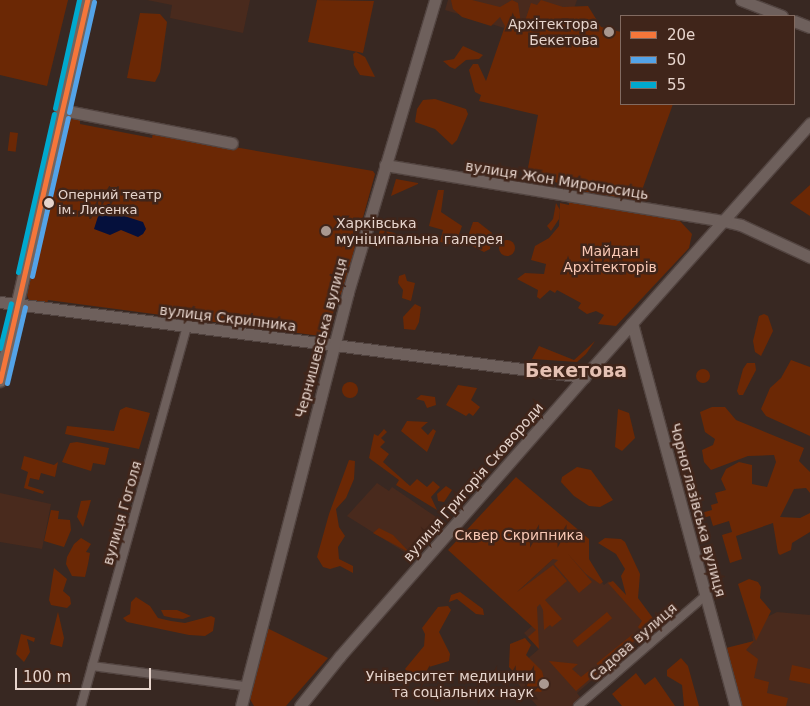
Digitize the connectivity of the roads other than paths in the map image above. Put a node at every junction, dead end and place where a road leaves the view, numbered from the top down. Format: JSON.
{"nodes":[{"id":1,"x":87,"y":0,"type":"edge"},
{"id":2,"x":435,"y":0,"type":"edge"},
{"id":3,"x":741,"y":0,"type":"edge"},
{"id":4,"x":779,"y":15,"type":"edge"},
{"id":5,"x":795,"y":21,"type":"edge"},
{"id":6,"x":810,"y":27,"type":"edge"},
{"id":7,"x":62,"y":110,"type":"junction"},
{"id":8,"x":810,"y":123,"type":"edge"},
{"id":9,"x":232,"y":143,"type":"dead end"},
{"id":10,"x":385,"y":165,"type":"junction"},
{"id":11,"x":724,"y":221,"type":"junction"},
{"id":12,"x":810,"y":257,"type":"edge"},
{"id":13,"x":0,"y":302,"type":"edge"},
{"id":14,"x":18,"y":306,"type":"junction"},
{"id":15,"x":632,"y":323,"type":"junction"},
{"id":16,"x":187,"y":327,"type":"junction"},
{"id":17,"x":334,"y":346,"type":"junction"},
{"id":18,"x":584,"y":377,"type":"junction"},
{"id":19,"x":0,"y":382,"type":"edge"},
{"id":20,"x":705,"y":596,"type":"junction"},
{"id":21,"x":92,"y":666,"type":"junction"},
{"id":22,"x":244,"y":689,"type":"junction"},
{"id":23,"x":80,"y":706,"type":"edge"},
{"id":24,"x":242,"y":706,"type":"edge"},
{"id":25,"x":250,"y":706,"type":"edge"},
{"id":26,"x":300,"y":706,"type":"edge"},
{"id":27,"x":578,"y":706,"type":"edge"},
{"id":28,"x":735,"y":706,"type":"edge"}],
"edges":[{"from":1,"to":7,"type":"main road"},
{"from":2,"to":10,"type":"street","name":"Чернишевська вулиця"},
{"from":3,"to":4,"type":"street"},
{"from":5,"to":6,"type":"street"},
{"from":7,"to":9,"type":"street"},
{"from":7,"to":14,"type":"main road"},
{"from":8,"to":11,"type":"street","name":"вулиця Григорія Сковороди"},
{"from":10,"to":11,"type":"street","name":"вулиця Жон Мироносиць"},
{"from":10,"to":17,"type":"street","name":"Чернишевська вулиця"},
{"from":11,"to":12,"type":"street","name":"вулиця Жон Мироносиць"},
{"from":11,"to":15,"type":"street","name":"вулиця Григорія Сковороди"},
{"from":13,"to":14,"type":"street","name":"вулиця Скрипника"},
{"from":14,"to":16,"type":"street","name":"вулиця Скрипника"},
{"from":14,"to":19,"type":"main road"},
{"from":15,"to":18,"type":"street","name":"вулиця Григорія Сковороди"},
{"from":15,"to":20,"type":"street","name":"Чорноглазівська вулиця"},
{"from":16,"to":17,"type":"street","name":"вулиця Скрипника"},
{"from":16,"to":21,"type":"street","name":"вулиця Гоголя"},
{"from":17,"to":18,"type":"street","name":"вулиця Скрипника"},
{"from":17,"to":22,"type":"street","name":"Чернишевська вулиця"},
{"from":18,"to":26,"type":"street","name":"вулиця Григорія Сковороди"},
{"from":20,"to":27,"type":"street","name":"Садова вулиця"},
{"from":20,"to":28,"type":"street","name":"Чорноглазівська вулиця"},
{"from":21,"to":22,"type":"street"},
{"from":21,"to":23,"type":"street","name":"вулиця Гоголя"},
{"from":22,"to":24,"type":"street","name":"Чернишевська вулиця"},
{"from":22,"to":25,"type":"street"}]}
